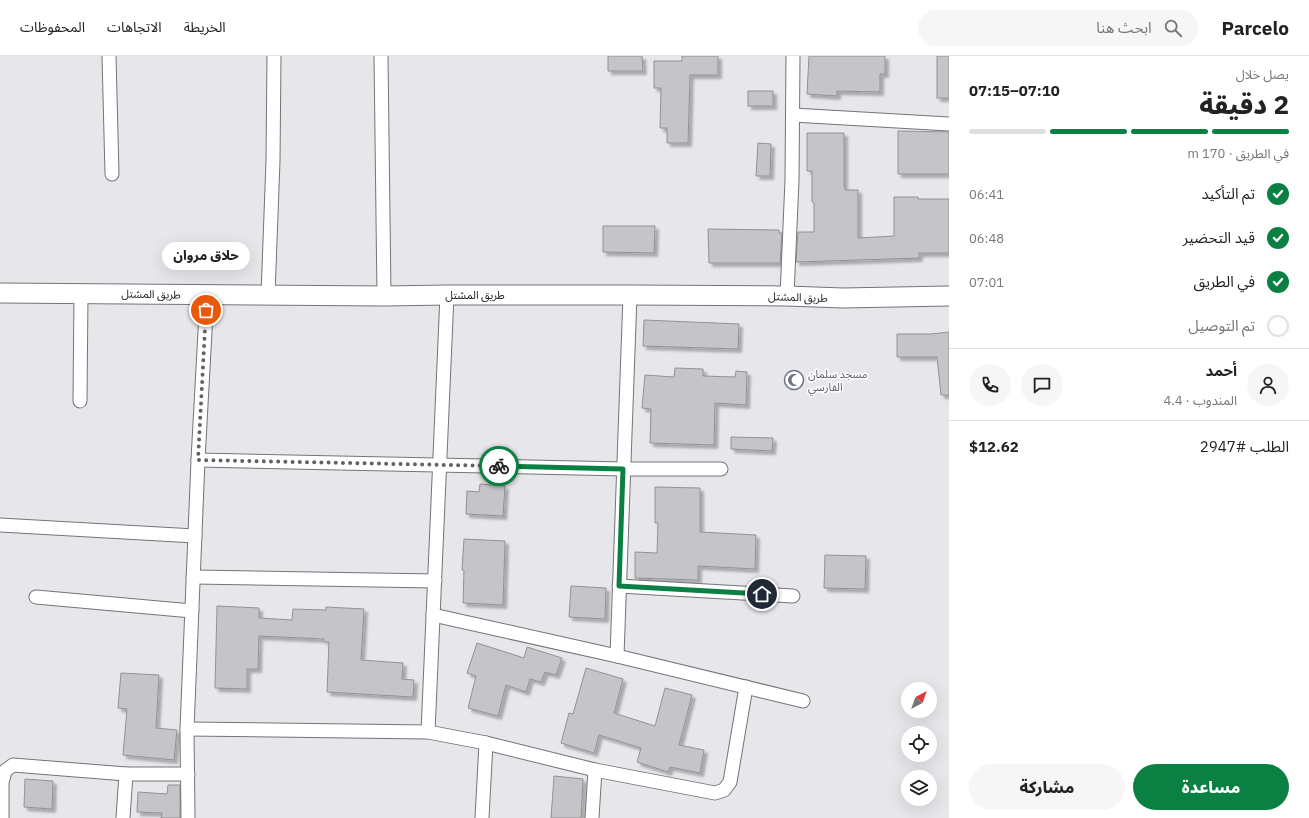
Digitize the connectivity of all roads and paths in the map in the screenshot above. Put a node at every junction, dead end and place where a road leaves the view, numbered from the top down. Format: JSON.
{"nodes":[{"id":1,"x":109,"y":56,"type":"edge"},
{"id":2,"x":274,"y":56,"type":"edge"},
{"id":3,"x":381,"y":56,"type":"edge"},
{"id":4,"x":793,"y":56,"type":"edge"},
{"id":5,"x":793,"y":115,"type":"junction"},
{"id":6,"x":949,"y":124,"type":"edge"},
{"id":7,"x":112,"y":174,"type":"dead end"},
{"id":8,"x":0,"y":293,"type":"edge"},
{"id":9,"x":81,"y":294,"type":"junction"},
{"id":10,"x":207,"y":295,"type":"junction"},
{"id":11,"x":268,"y":295,"type":"junction"},
{"id":12,"x":447,"y":295,"type":"junction"},
{"id":13,"x":630,"y":295,"type":"junction"},
{"id":14,"x":384,"y":296,"type":"junction"},
{"id":15,"x":788,"y":296,"type":"junction"},
{"id":16,"x":949,"y":296,"type":"edge"},
{"id":17,"x":80,"y":401,"type":"dead end"},
{"id":18,"x":198,"y":460,"type":"junction"},
{"id":19,"x":440,"y":466,"type":"junction"},
{"id":20,"x":623,"y":469,"type":"junction"},
{"id":21,"x":721,"y":469,"type":"dead end"},
{"id":22,"x":0,"y":525,"type":"edge"},
{"id":23,"x":195,"y":536,"type":"junction"},
{"id":24,"x":193,"y":577,"type":"junction"},
{"id":25,"x":435,"y":581,"type":"junction"},
{"id":26,"x":619,"y":586,"type":"junction"},
{"id":27,"x":793,"y":596,"type":"dead end"},
{"id":28,"x":36,"y":597,"type":"dead end"},
{"id":29,"x":192,"y":611,"type":"junction"},
{"id":30,"x":433,"y":615,"type":"junction"},
{"id":31,"x":617,"y":656,"type":"junction"},
{"id":32,"x":746,"y":687,"type":"junction"},
{"id":33,"x":802,"y":701,"type":"dead end"},
{"id":34,"x":187,"y":729,"type":"junction"},
{"id":35,"x":428,"y":732,"type":"junction"},
{"id":36,"x":486,"y":743,"type":"junction"},
{"id":37,"x":595,"y":770,"type":"junction"},
{"id":38,"x":126,"y":774,"type":"junction"},
{"id":39,"x":188,"y":774,"type":"junction"},
{"id":40,"x":2,"y":818,"type":"edge"},
{"id":41,"x":123,"y":818,"type":"edge"},
{"id":42,"x":188,"y":818,"type":"edge"},
{"id":43,"x":482,"y":818,"type":"edge"},
{"id":44,"x":592,"y":818,"type":"edge"}],
"edges":[{"from":1,"to":7,"type":"street"},
{"from":2,"to":11,"type":"street"},
{"from":3,"to":14,"type":"street"},
{"from":4,"to":5,"type":"street"},
{"from":5,"to":6,"type":"street"},
{"from":5,"to":15,"type":"street"},
{"from":8,"to":9,"type":"main road","name":"طريق المشتل"},
{"from":9,"to":10,"type":"main road","name":"طريق المشتل"},
{"from":9,"to":17,"type":"street"},
{"from":10,"to":11,"type":"main road","name":"طريق المشتل"},
{"from":10,"to":18,"type":"street"},
{"from":11,"to":14,"type":"main road","name":"طريق المشتل"},
{"from":12,"to":13,"type":"main road","name":"طريق المشتل"},
{"from":12,"to":14,"type":"main road","name":"طريق المشتل"},
{"from":12,"to":19,"type":"street"},
{"from":13,"to":15,"type":"main road","name":"طريق المشتل"},
{"from":13,"to":20,"type":"street"},
{"from":15,"to":16,"type":"main road","name":"طريق المشتل"},
{"from":18,"to":19,"type":"street"},
{"from":18,"to":23,"type":"street"},
{"from":19,"to":20,"type":"street"},
{"from":19,"to":25,"type":"street"},
{"from":20,"to":21,"type":"street"},
{"from":20,"to":26,"type":"street"},
{"from":22,"to":23,"type":"street"},
{"from":23,"to":24,"type":"street"},
{"from":24,"to":25,"type":"street"},
{"from":24,"to":29,"type":"street"},
{"from":25,"to":30,"type":"street"},
{"from":26,"to":27,"type":"street"},
{"from":26,"to":31,"type":"street"},
{"from":28,"to":29,"type":"street"},
{"from":29,"to":34,"type":"street"},
{"from":30,"to":31,"type":"street"},
{"from":30,"to":35,"type":"street"},
{"from":31,"to":32,"type":"street"},
{"from":32,"to":33,"type":"street"},
{"from":32,"to":37,"type":"street"},
{"from":34,"to":35,"type":"street"},
{"from":34,"to":39,"type":"street"},
{"from":35,"to":36,"type":"street"},
{"from":36,"to":37,"type":"street"},
{"from":36,"to":43,"type":"street"},
{"from":37,"to":44,"type":"street"},
{"from":38,"to":39,"type":"street"},
{"from":38,"to":40,"type":"street"},
{"from":38,"to":41,"type":"street"},
{"from":39,"to":42,"type":"street"}]}
